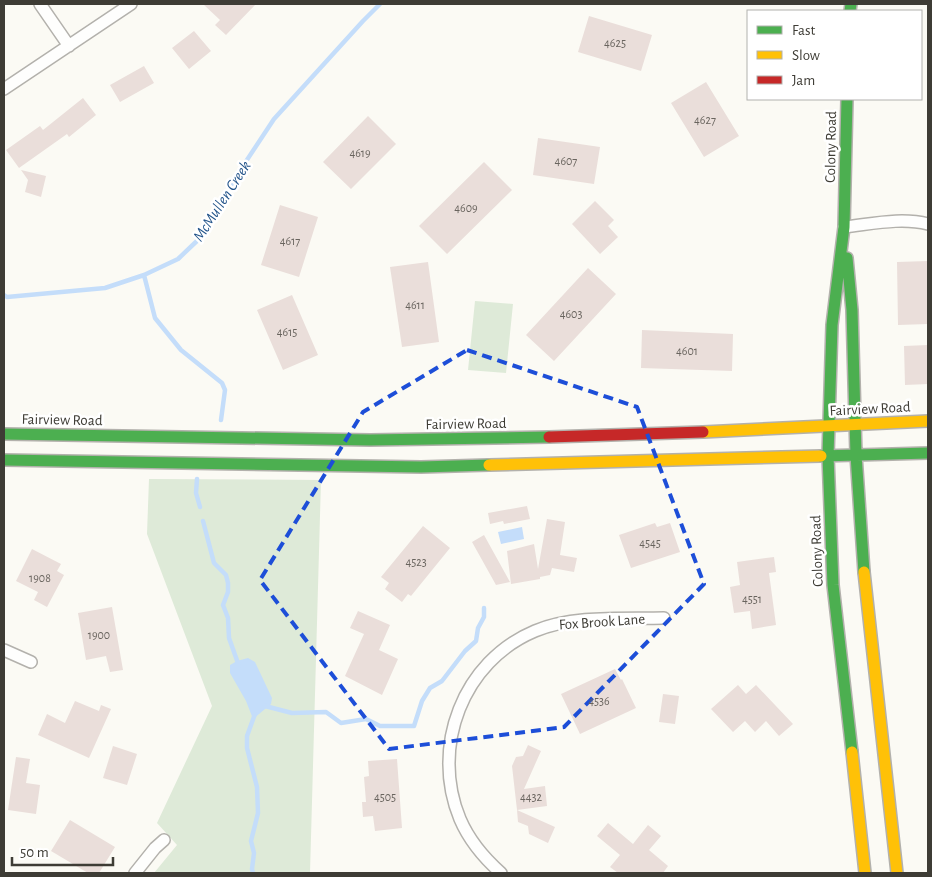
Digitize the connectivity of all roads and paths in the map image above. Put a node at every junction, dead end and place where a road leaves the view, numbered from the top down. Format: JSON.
{"nodes":[{"id":1,"x":40,"y":4,"type":"edge"},
{"id":2,"x":131,"y":4,"type":"edge"},
{"id":3,"x":69,"y":46,"type":"junction"},
{"id":4,"x":4,"y":89,"type":"edge"},
{"id":5,"x":847,"y":100,"type":"edge"},
{"id":6,"x":928,"y":224,"type":"edge"},
{"id":7,"x":844,"y":227,"type":"junction"},
{"id":8,"x":928,"y":421,"type":"edge"},
{"id":9,"x":855,"y":425,"type":"junction"},
{"id":10,"x":828,"y":427,"type":"junction"},
{"id":11,"x":4,"y":434,"type":"edge"},
{"id":12,"x":928,"y":453,"type":"edge"},
{"id":13,"x":856,"y":455,"type":"junction"},
{"id":14,"x":828,"y":456,"type":"junction"},
{"id":15,"x":4,"y":460,"type":"edge"},
{"id":16,"x":664,"y":618,"type":"dead end"},
{"id":17,"x":4,"y":650,"type":"edge"},
{"id":18,"x":31,"y":662,"type":"dead end"},
{"id":19,"x":164,"y":840,"type":"dead end"},
{"id":20,"x":135,"y":873,"type":"edge"},
{"id":21,"x":501,"y":873,"type":"edge"},
{"id":22,"x":865,"y":873,"type":"edge"},
{"id":23,"x":897,"y":873,"type":"edge"}],
"edges":[{"from":1,"to":3,"type":"street"},
{"from":2,"to":3,"type":"street"},
{"from":3,"to":4,"type":"street"},
{"from":5,"to":7,"type":"main road","name":"Colony Road"},
{"from":6,"to":7,"type":"street"},
{"from":7,"to":9,"type":"main road","name":"Colony Road"},
{"from":7,"to":10,"type":"main road","name":"Colony Road"},
{"from":8,"to":9,"type":"main road","name":"Fairview Road"},
{"from":9,"to":10,"type":"main road","name":"Fairview Road"},
{"from":9,"to":13,"type":"main road","name":"Colony Road"},
{"from":10,"to":11,"type":"main road","name":"Fairview Road"},
{"from":10,"to":14,"type":"main road","name":"Colony Road"},
{"from":12,"to":13,"type":"main road"},
{"from":13,"to":14,"type":"main road"},
{"from":13,"to":23,"type":"main road","name":"Colony Road"},
{"from":14,"to":15,"type":"main road"},
{"from":14,"to":22,"type":"main road","name":"Colony Road"},
{"from":16,"to":21,"type":"street","name":"Fox Brook Lane"},
{"from":17,"to":18,"type":"street"},
{"from":19,"to":20,"type":"street"}]}
